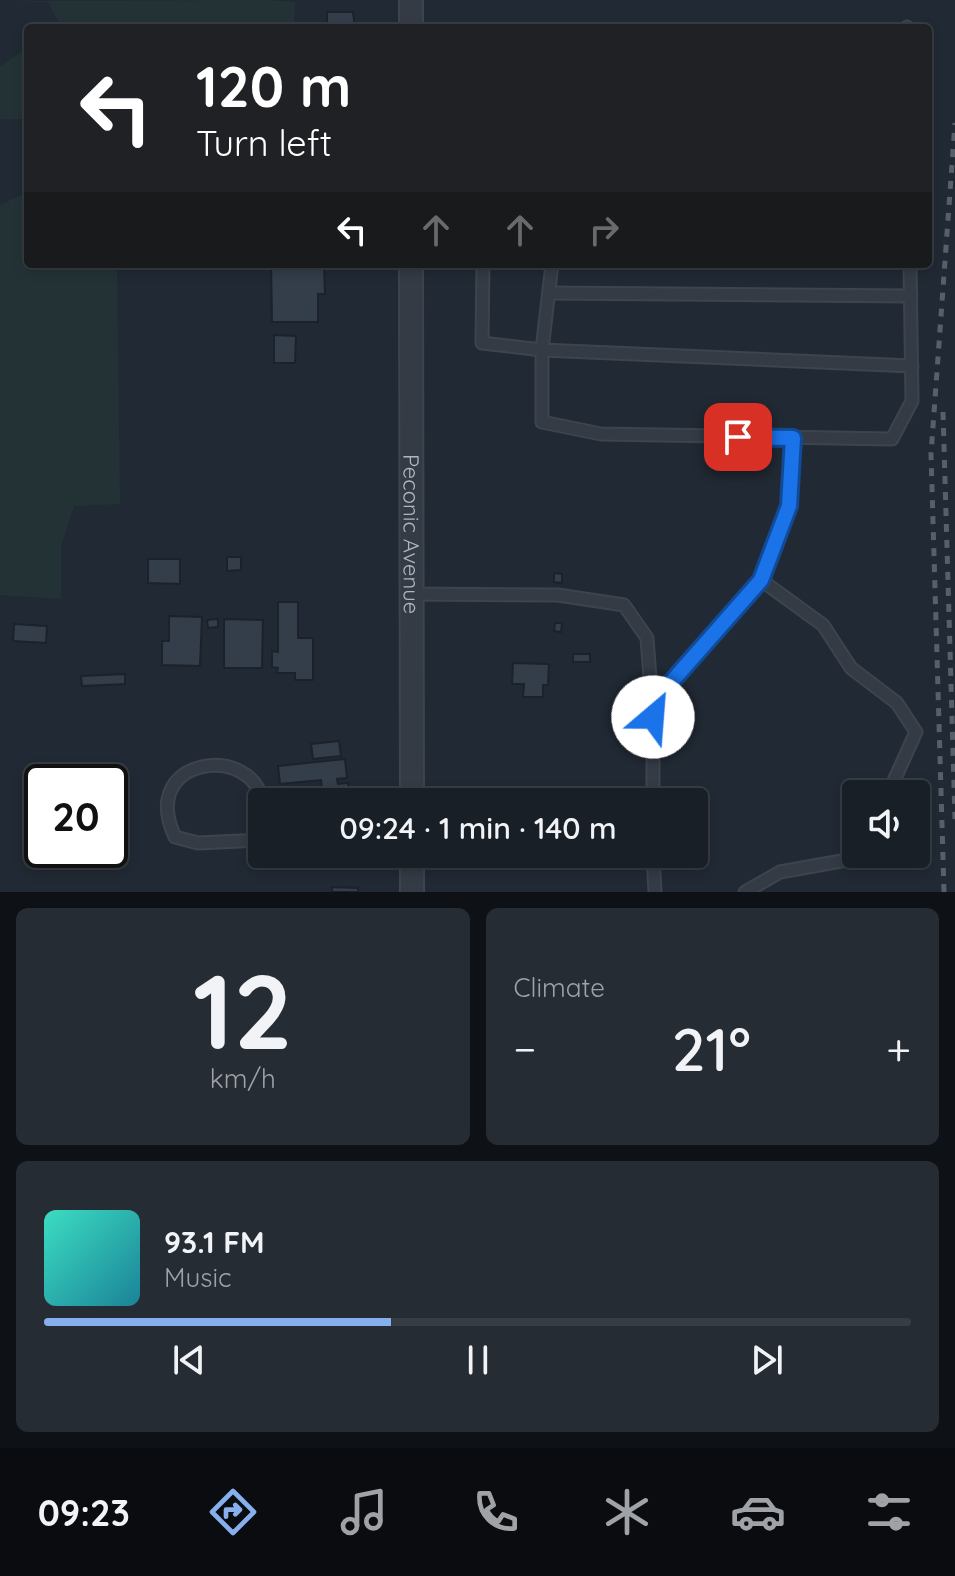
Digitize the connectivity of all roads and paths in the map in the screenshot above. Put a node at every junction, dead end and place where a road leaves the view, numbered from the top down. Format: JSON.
{"nodes":[{"id":1,"x":411,"y":0,"type":"edge"},
{"id":2,"x":411,"y":24,"type":"edge"},
{"id":3,"x":411,"y":268,"type":"edge"},
{"id":4,"x":483,"y":268,"type":"edge"},
{"id":5,"x":552,"y":268,"type":"edge"},
{"id":6,"x":910,"y":268,"type":"edge"},
{"id":7,"x":549,"y":293,"type":"junction"},
{"id":8,"x":911,"y":296,"type":"junction"},
{"id":9,"x":542,"y":350,"type":"junction"},
{"id":10,"x":912,"y":366,"type":"junction"},
{"id":11,"x":793,"y":438,"type":"junction"},
{"id":12,"x":761,"y":580,"type":"junction"},
{"id":13,"x":411,"y":594,"type":"junction"},
{"id":14,"x":652,"y":704,"type":"junction"},
{"id":15,"x":894,"y":780,"type":"edge"},
{"id":16,"x":260,"y":788,"type":"edge"},
{"id":17,"x":412,"y":788,"type":"edge"},
{"id":18,"x":653,"y":788,"type":"edge"},
{"id":19,"x":248,"y":841,"type":"edge"},
{"id":20,"x":842,"y":861,"type":"edge"},
{"id":21,"x":412,"y":868,"type":"edge"},
{"id":22,"x":654,"y":868,"type":"edge"},
{"id":23,"x":412,"y":892,"type":"edge"},
{"id":24,"x":655,"y":892,"type":"edge"},
{"id":25,"x":745,"y":892,"type":"edge"}],
"edges":[{"from":1,"to":2,"type":"street"},
{"from":3,"to":13,"type":"street","name":"Peconic Avenue"},
{"from":4,"to":9,"type":"lane"},
{"from":5,"to":7,"type":"lane"},
{"from":6,"to":8,"type":"lane"},
{"from":7,"to":8,"type":"lane"},
{"from":7,"to":9,"type":"lane"},
{"from":8,"to":10,"type":"lane"},
{"from":9,"to":10,"type":"lane"},
{"from":9,"to":11,"type":"lane"},
{"from":10,"to":11,"type":"lane"},
{"from":11,"to":12,"type":"lane"},
{"from":12,"to":14,"type":"lane"},
{"from":12,"to":15,"type":"lane"},
{"from":13,"to":14,"type":"lane"},
{"from":13,"to":17,"type":"street","name":"Peconic Avenue"},
{"from":14,"to":18,"type":"lane"},
{"from":16,"to":19,"type":"lane"},
{"from":20,"to":25,"type":"lane"},
{"from":21,"to":23,"type":"street"},
{"from":22,"to":24,"type":"lane"}]}
